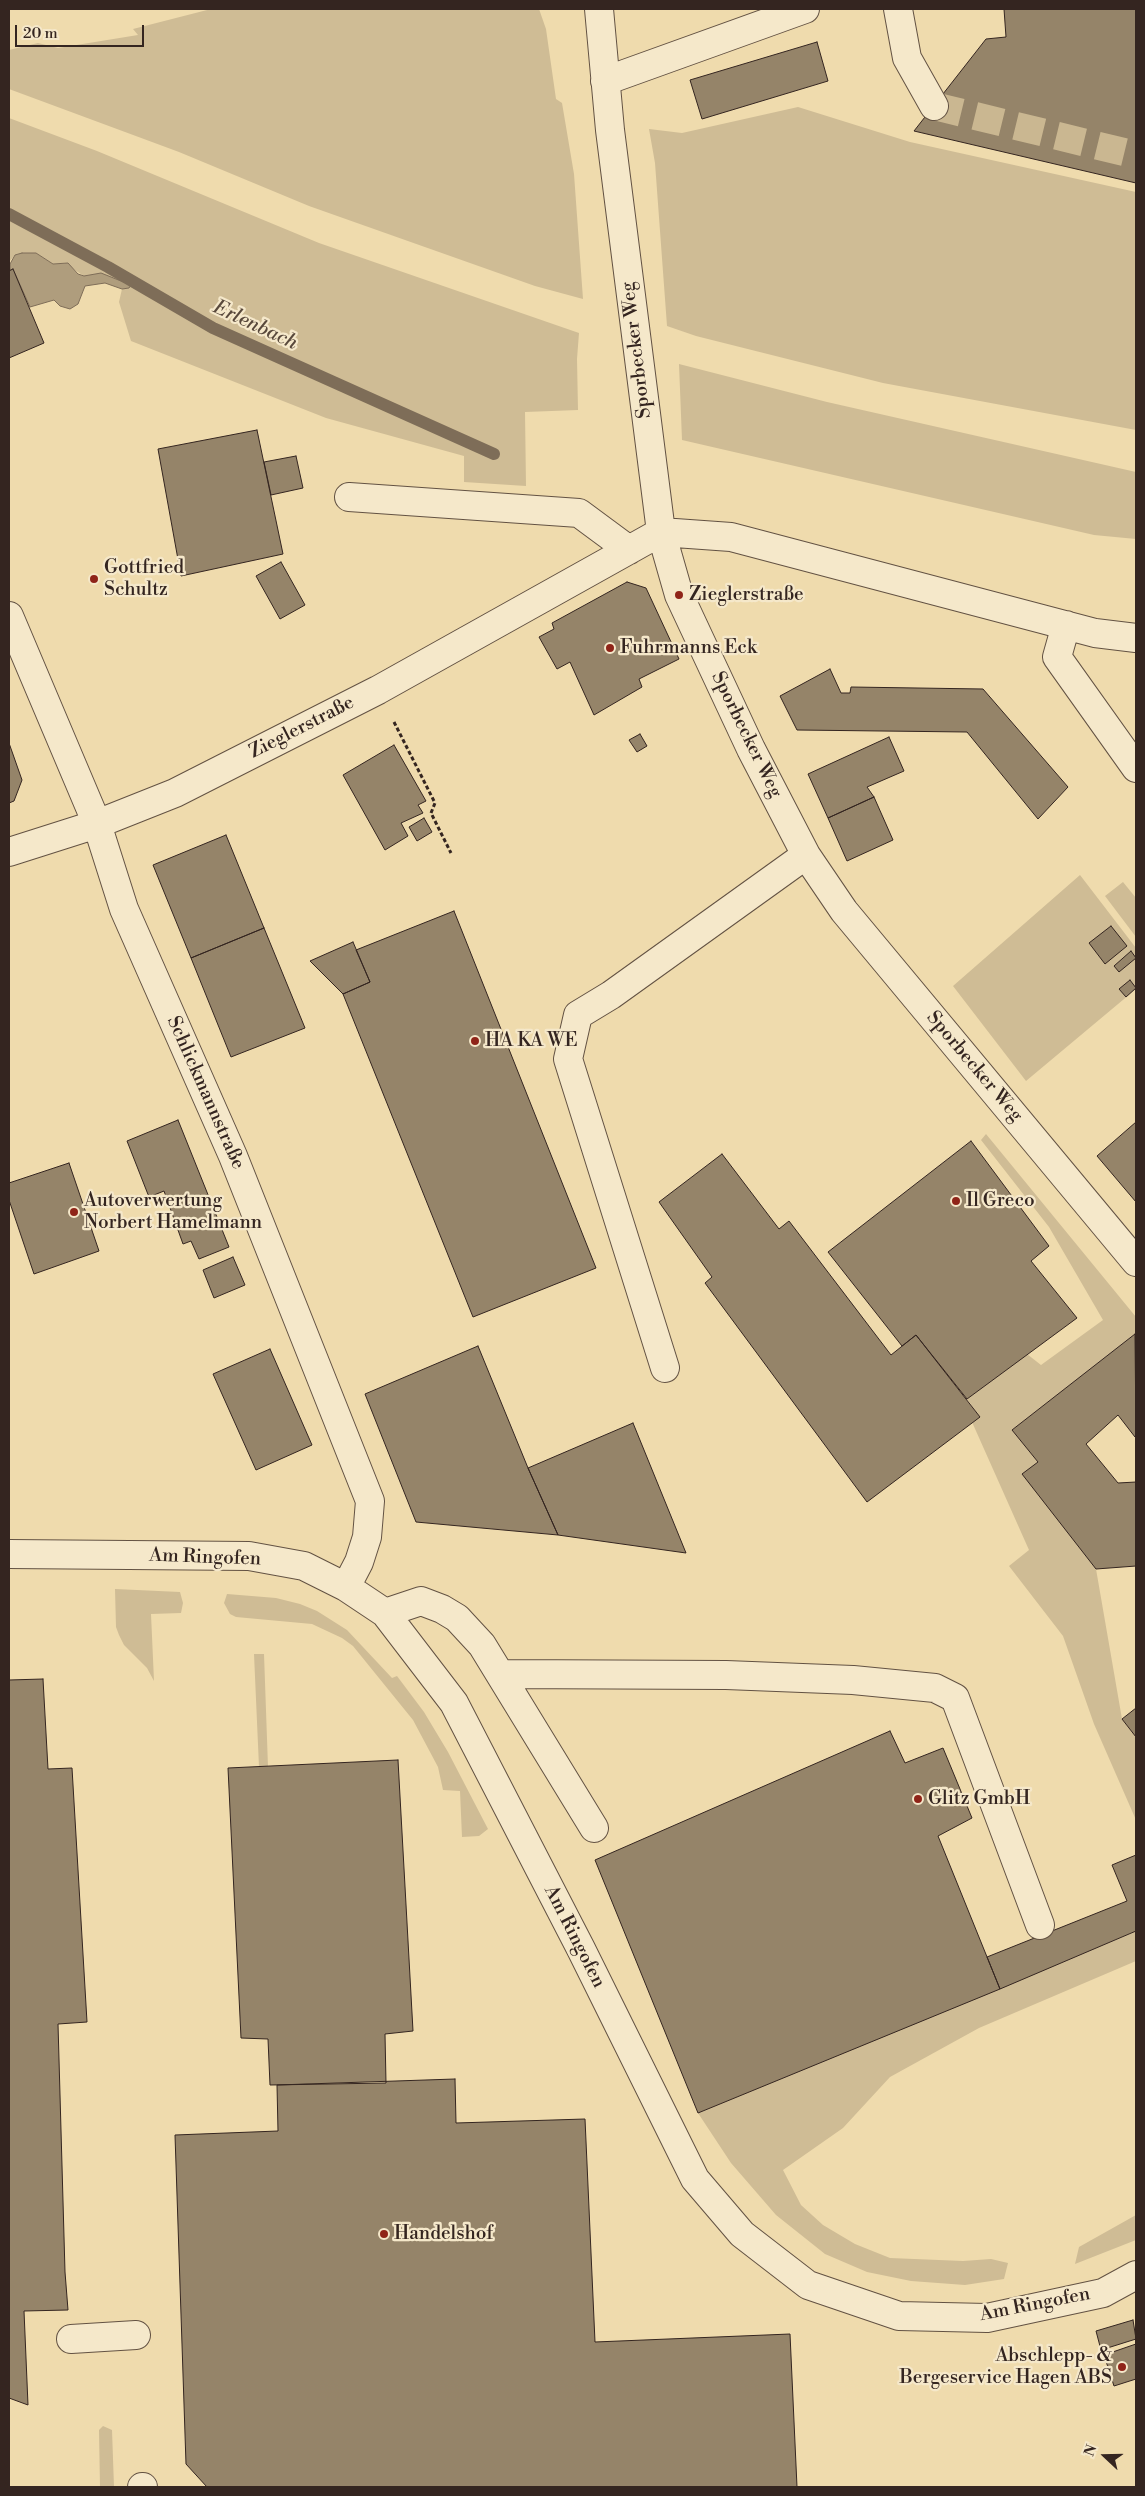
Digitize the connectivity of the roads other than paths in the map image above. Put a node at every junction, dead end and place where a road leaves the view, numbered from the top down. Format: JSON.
{"nodes":[{"id":1,"x":599,"y":9,"type":"edge"},
{"id":2,"x":805,"y":9,"type":"edge"},
{"id":3,"x":898,"y":9,"type":"edge"},
{"id":4,"x":605,"y":81,"type":"junction"},
{"id":5,"x":934,"y":106,"type":"dead end"},
{"id":6,"x":349,"y":497,"type":"dead end"},
{"id":7,"x":660,"y":532,"type":"junction"},
{"id":8,"x":629,"y":550,"type":"junction"},
{"id":9,"x":9,"y":616,"type":"edge"},
{"id":10,"x":1066,"y":626,"type":"junction"},
{"id":11,"x":1136,"y":638,"type":"edge"},
{"id":12,"x":1136,"y":768,"type":"edge"},
{"id":13,"x":97,"y":824,"type":"junction"},
{"id":14,"x":9,"y":852,"type":"edge"},
{"id":15,"x":806,"y":855,"type":"junction"},
{"id":16,"x":1136,"y":1262,"type":"edge"},
{"id":17,"x":665,"y":1368,"type":"dead end"},
{"id":18,"x":9,"y":1554,"type":"edge"},
{"id":19,"x":346,"y":1587,"type":"junction"},
{"id":20,"x":386,"y":1613,"type":"junction"},
{"id":21,"x":500,"y":1674,"type":"junction"},
{"id":22,"x":594,"y":1828,"type":"dead end"},
{"id":23,"x":1040,"y":1925,"type":"dead end"},
{"id":24,"x":1136,"y":2275,"type":"edge"},
{"id":25,"x":136,"y":2335,"type":"dead end"},
{"id":26,"x":71,"y":2339,"type":"dead end"}],
"edges":[{"from":1,"to":4,"type":"street","name":"Sporbecker Weg"},
{"from":2,"to":4,"type":"street"},
{"from":3,"to":5,"type":"street"},
{"from":4,"to":7,"type":"street","name":"Sporbecker Weg"},
{"from":6,"to":8,"type":"street"},
{"from":7,"to":8,"type":"street","name":"Zieglerstraße"},
{"from":7,"to":10,"type":"street"},
{"from":7,"to":15,"type":"street","name":"Sporbecker Weg"},
{"from":8,"to":13,"type":"street","name":"Zieglerstraße"},
{"from":9,"to":13,"type":"street","name":"Schlickmannstraße"},
{"from":10,"to":11,"type":"street"},
{"from":10,"to":12,"type":"street"},
{"from":13,"to":14,"type":"street","name":"Zieglerstraße"},
{"from":13,"to":19,"type":"street","name":"Schlickmannstraße"},
{"from":15,"to":16,"type":"street","name":"Sporbecker Weg"},
{"from":15,"to":17,"type":"street"},
{"from":18,"to":19,"type":"street","name":"Am Ringofen"},
{"from":19,"to":20,"type":"street","name":"Am Ringofen"},
{"from":20,"to":21,"type":"street"},
{"from":20,"to":24,"type":"street","name":"Am Ringofen"},
{"from":21,"to":22,"type":"street"},
{"from":21,"to":23,"type":"street"},
{"from":25,"to":26,"type":"street"}]}
